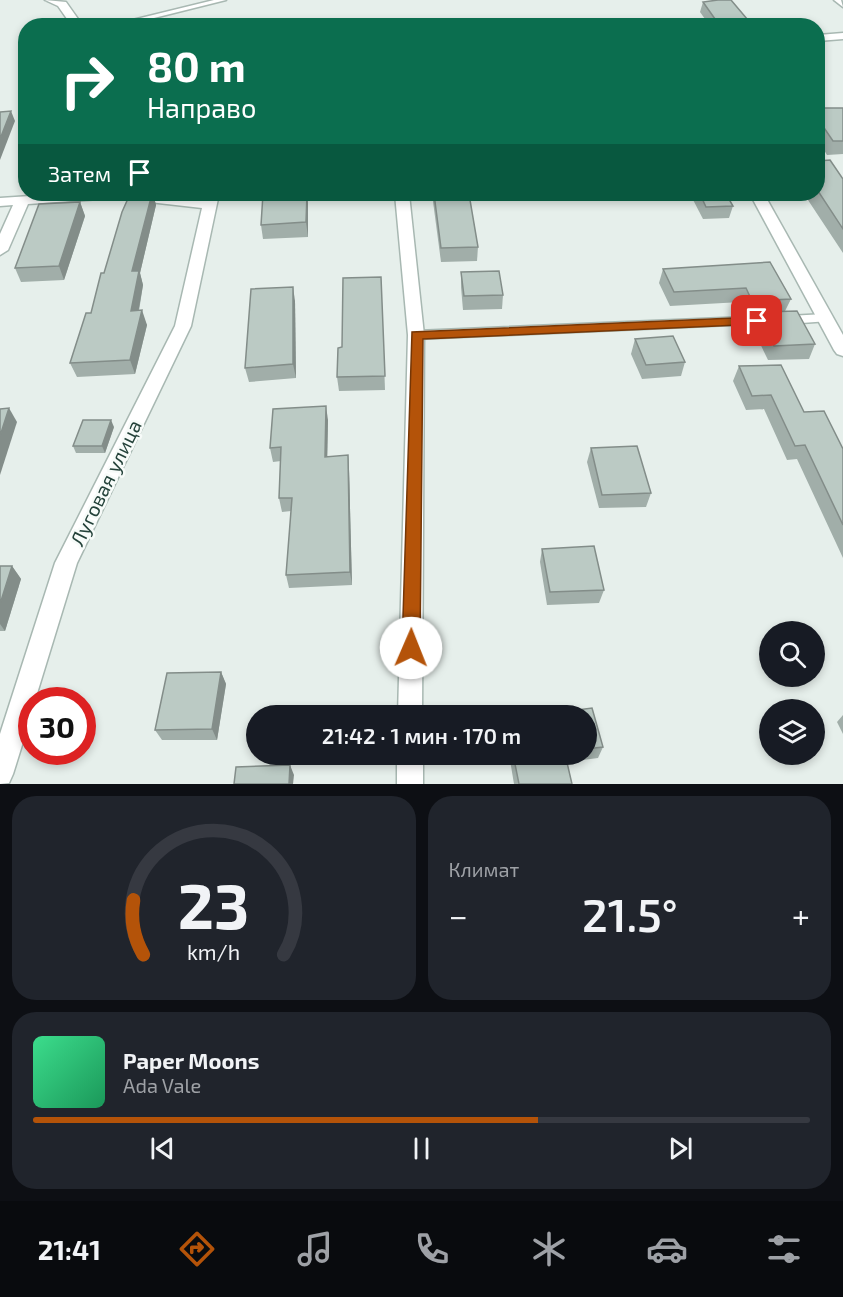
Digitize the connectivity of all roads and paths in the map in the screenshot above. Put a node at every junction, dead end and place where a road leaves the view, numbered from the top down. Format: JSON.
{"nodes":[{"id":1,"x":50,"y":0,"type":"edge"},
{"id":2,"x":223,"y":0,"type":"edge"},
{"id":3,"x":837,"y":0,"type":"edge"},
{"id":4,"x":843,"y":5,"type":"edge"},
{"id":5,"x":72,"y":18,"type":"edge"},
{"id":6,"x":145,"y":18,"type":"edge"},
{"id":7,"x":843,"y":36,"type":"edge"},
{"id":8,"x":825,"y":37,"type":"edge"},
{"id":9,"x":18,"y":198,"type":"edge"},
{"id":10,"x":22,"y":201,"type":"edge"},
{"id":11,"x":211,"y":201,"type":"edge"},
{"id":12,"x":403,"y":201,"type":"edge"},
{"id":13,"x":761,"y":201,"type":"edge"},
{"id":14,"x":0,"y":202,"type":"edge"},
{"id":15,"x":0,"y":250,"type":"edge"},
{"id":16,"x":825,"y":318,"type":"junction"},
{"id":17,"x":416,"y":335,"type":"junction"},
{"id":18,"x":843,"y":350,"type":"edge"},
{"id":19,"x":410,"y":705,"type":"edge"},
{"id":20,"x":410,"y":765,"type":"edge"},
{"id":21,"x":0,"y":774,"type":"edge"},
{"id":22,"x":410,"y":784,"type":"edge"}],
"edges":[{"from":1,"to":5,"type":"street"},
{"from":2,"to":6,"type":"lane"},
{"from":3,"to":4,"type":"lane"},
{"from":7,"to":8,"type":"street"},
{"from":9,"to":14,"type":"street"},
{"from":10,"to":15,"type":"street"},
{"from":11,"to":21,"type":"street","name":"Луговая улица"},
{"from":12,"to":17,"type":"street"},
{"from":13,"to":16,"type":"street"},
{"from":16,"to":17,"type":"lane"},
{"from":16,"to":18,"type":"street"},
{"from":17,"to":19,"type":"street"},
{"from":20,"to":22,"type":"street"}]}
